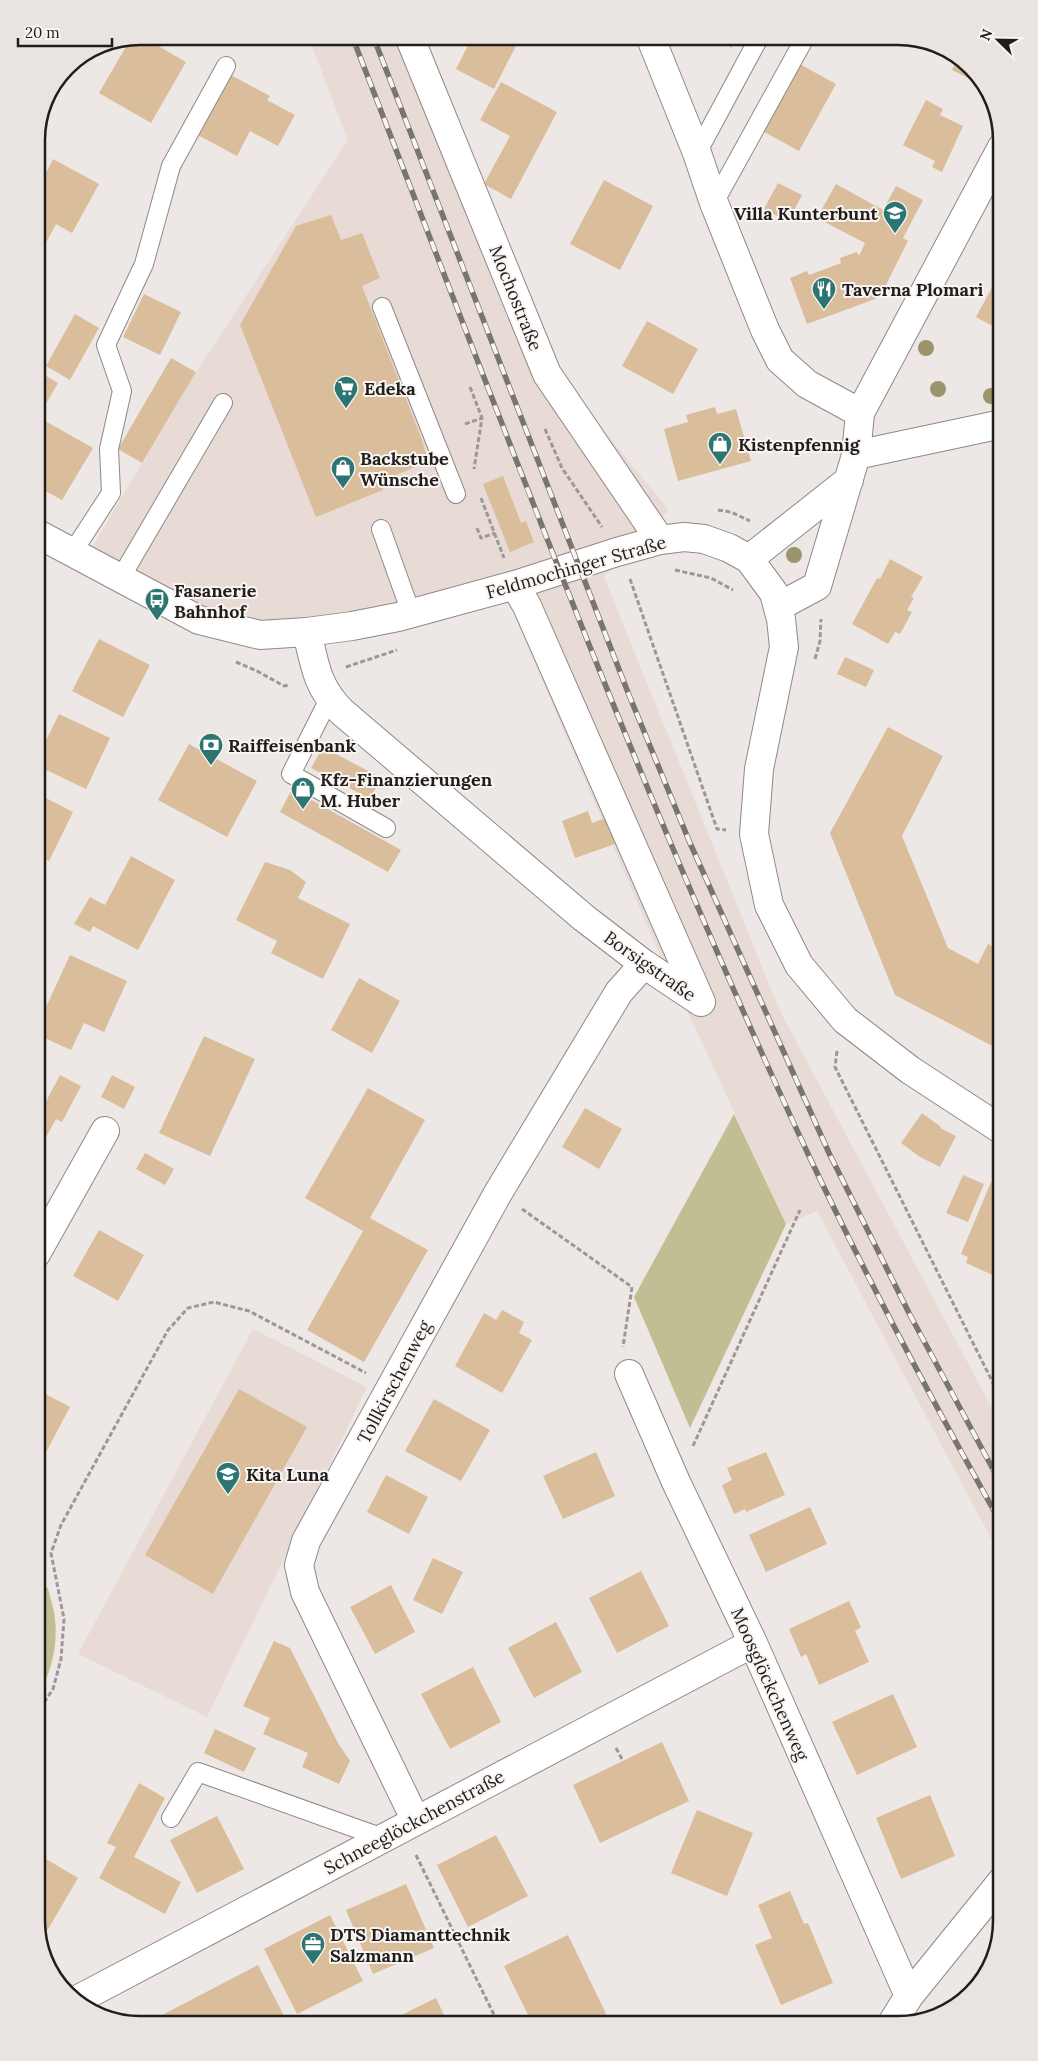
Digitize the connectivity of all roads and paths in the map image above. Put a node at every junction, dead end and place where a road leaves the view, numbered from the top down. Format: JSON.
{"nodes":[{"id":1,"x":413,"y":45,"type":"edge"},
{"id":2,"x":654,"y":45,"type":"edge"},
{"id":3,"x":755,"y":45,"type":"edge"},
{"id":4,"x":801,"y":45,"type":"edge"},
{"id":5,"x":226,"y":66,"type":"dead end"},
{"id":6,"x":697,"y":153,"type":"junction"},
{"id":7,"x":993,"y":164,"type":"edge"},
{"id":8,"x":714,"y":203,"type":"junction"},
{"id":9,"x":382,"y":307,"type":"dead end"},
{"id":10,"x":470,"y":387,"type":"dead end"},
{"id":11,"x":223,"y":403,"type":"dead end"},
{"id":12,"x":860,"y":413,"type":"junction"},
{"id":13,"x":482,"y":418,"type":"junction"},
{"id":14,"x":465,"y":424,"type":"dead end"},
{"id":15,"x":544,"y":427,"type":"dead end"},
{"id":16,"x":993,"y":427,"type":"edge"},
{"id":17,"x":852,"y":467,"type":"junction"},
{"id":18,"x":472,"y":478,"type":"dead end"},
{"id":19,"x":456,"y":494,"type":"dead end"},
{"id":20,"x":480,"y":496,"type":"dead end"},
{"id":21,"x":598,"y":519,"type":"dead end"},
{"id":22,"x":381,"y":528,"type":"dead end"},
{"id":23,"x":477,"y":528,"type":"dead end"},
{"id":24,"x":495,"y":533,"type":"junction"},
{"id":25,"x":45,"y":538,"type":"edge"},
{"id":26,"x":660,"y":540,"type":"junction"},
{"id":27,"x":616,"y":552,"type":"junction"},
{"id":28,"x":72,"y":553,"type":"junction"},
{"id":29,"x":502,"y":553,"type":"dead end"},
{"id":30,"x":749,"y":560,"type":"junction"},
{"id":31,"x":120,"y":579,"type":"junction"},
{"id":32,"x":515,"y":585,"type":"junction"},
{"id":33,"x":817,"y":586,"type":"junction"},
{"id":34,"x":778,"y":607,"type":"junction"},
{"id":35,"x":411,"y":613,"type":"junction"},
{"id":36,"x":307,"y":632,"type":"junction"},
{"id":37,"x":234,"y":661,"type":"dead end"},
{"id":38,"x":812,"y":667,"type":"dead end"},
{"id":39,"x":324,"y":690,"type":"junction"},
{"id":40,"x":386,"y":828,"type":"dead end"},
{"id":41,"x":754,"y":834,"type":"junction"},
{"id":42,"x":644,"y":964,"type":"junction"},
{"id":43,"x":838,"y":1044,"type":"dead end"},
{"id":44,"x":993,"y":1124,"type":"edge"},
{"id":45,"x":105,"y":1131,"type":"dead end"},
{"id":46,"x":498,"y":1193,"type":"junction"},
{"id":47,"x":800,"y":1210,"type":"dead end"},
{"id":48,"x":45,"y":1238,"type":"edge"},
{"id":49,"x":629,"y":1374,"type":"joint"},
{"id":50,"x":993,"y":1383,"type":"edge"},
{"id":51,"x":390,"y":1386,"type":"junction"},
{"id":52,"x":676,"y":1482,"type":"junction"},
{"id":53,"x":753,"y":1643,"type":"junction"},
{"id":54,"x":45,"y":1701,"type":"edge"},
{"id":55,"x":171,"y":1818,"type":"dead end"},
{"id":56,"x":401,"y":1829,"type":"junction"},
{"id":57,"x":993,"y":1893,"type":"edge"},
{"id":58,"x":909,"y":1996,"type":"junction"},
{"id":59,"x":84,"y":1997,"type":"edge"},
{"id":60,"x":494,"y":2016,"type":"edge"},
{"id":61,"x":897,"y":2016,"type":"edge"}],
"edges":[{"from":1,"to":26,"type":"street","name":"Mochostraße"},
{"from":2,"to":6,"type":"street"},
{"from":3,"to":6,"type":"lane"},
{"from":4,"to":8,"type":"lane"},
{"from":5,"to":28,"type":"lane"},
{"from":6,"to":8,"type":"street"},
{"from":7,"to":12,"type":"street"},
{"from":8,"to":12,"type":"street"},
{"from":9,"to":19,"type":"lane"},
{"from":10,"to":13,"type":"path"},
{"from":11,"to":31,"type":"lane"},
{"from":12,"to":17,"type":"street"},
{"from":13,"to":14,"type":"path"},
{"from":13,"to":18,"type":"path"},
{"from":15,"to":21,"type":"path"},
{"from":16,"to":17,"type":"street"},
{"from":17,"to":30,"type":"street"},
{"from":17,"to":33,"type":"street"},
{"from":20,"to":24,"type":"path"},
{"from":22,"to":35,"type":"lane"},
{"from":23,"to":24,"type":"path"},
{"from":24,"to":29,"type":"path"},
{"from":25,"to":28,"type":"street","name":"Feldmochinger Straße"},
{"from":26,"to":27,"type":"street","name":"Feldmochinger Straße"},
{"from":26,"to":30,"type":"street","name":"Feldmochinger Straße"},
{"from":27,"to":32,"type":"street","name":"Feldmochinger Straße"},
{"from":27,"to":41,"type":"path"},
{"from":28,"to":31,"type":"street","name":"Feldmochinger Straße"},
{"from":30,"to":34,"type":"street","name":"Feldmochinger Straße"},
{"from":31,"to":36,"type":"street","name":"Feldmochinger Straße"},
{"from":32,"to":35,"type":"street","name":"Feldmochinger Straße"},
{"from":32,"to":42,"type":"street","name":"Borsigstraße"},
{"from":33,"to":34,"type":"street"},
{"from":33,"to":38,"type":"path"},
{"from":34,"to":41,"type":"street","name":"Feldmochinger Straße"},
{"from":35,"to":36,"type":"street","name":"Feldmochinger Straße"},
{"from":36,"to":39,"type":"street"},
{"from":37,"to":39,"type":"path"},
{"from":39,"to":40,"type":"lane"},
{"from":39,"to":42,"type":"street","name":"Borsigstraße"},
{"from":41,"to":44,"type":"street","name":"Feldmochinger Straße"},
{"from":42,"to":46,"type":"street","name":"Tollkirschenweg"},
{"from":43,"to":50,"type":"path"},
{"from":45,"to":48,"type":"street"},
{"from":46,"to":49,"type":"path"},
{"from":46,"to":51,"type":"street","name":"Tollkirschenweg"},
{"from":47,"to":52,"type":"path"},
{"from":49,"to":52,"type":"street","name":"Moosglöckchenweg"},
{"from":51,"to":54,"type":"path"},
{"from":51,"to":56,"type":"street","name":"Tollkirschenweg"},
{"from":52,"to":53,"type":"street","name":"Moosglöckchenweg"},
{"from":53,"to":56,"type":"street","name":"Schneeglöckchenstraße"},
{"from":53,"to":58,"type":"street","name":"Moosglöckchenweg"},
{"from":55,"to":56,"type":"lane"},
{"from":56,"to":59,"type":"street","name":"Schneeglöckchenstraße"},
{"from":56,"to":60,"type":"path"},
{"from":57,"to":58,"type":"street"},
{"from":58,"to":61,"type":"street"}]}
